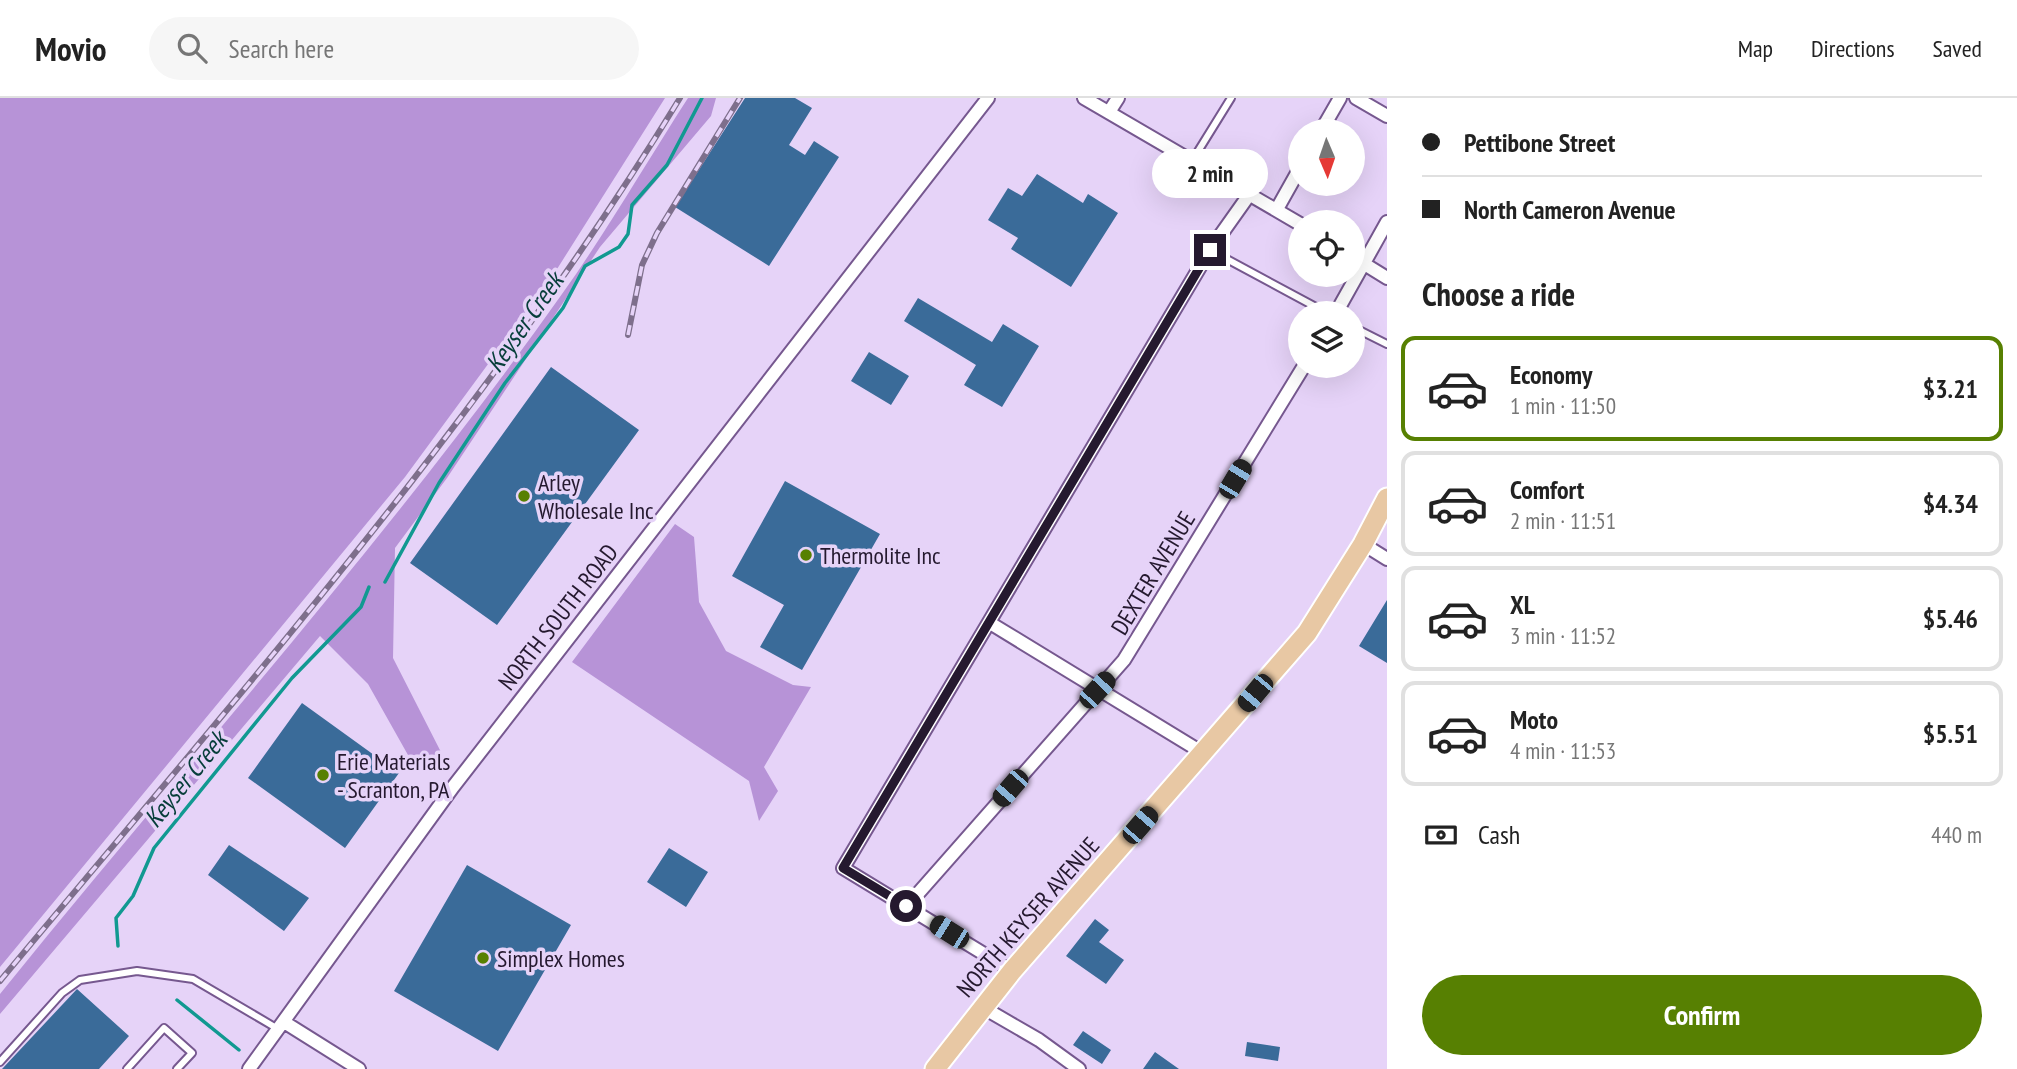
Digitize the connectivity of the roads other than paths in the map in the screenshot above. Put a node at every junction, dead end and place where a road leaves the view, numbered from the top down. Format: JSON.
{"nodes":[{"id":1,"x":988,"y":98,"type":"edge"},
{"id":2,"x":1084,"y":98,"type":"edge"},
{"id":3,"x":1118,"y":98,"type":"edge"},
{"id":4,"x":1231,"y":98,"type":"edge"},
{"id":5,"x":1340,"y":98,"type":"edge"},
{"id":6,"x":1356,"y":98,"type":"edge"},
{"id":7,"x":1109,"y":112,"type":"junction"},
{"id":8,"x":1387,"y":116,"type":"edge"},
{"id":9,"x":1328,"y":119,"type":"edge"},
{"id":10,"x":1192,"y":161,"type":"junction"},
{"id":11,"x":1288,"y":189,"type":"edge"},
{"id":12,"x":1249,"y":195,"type":"junction"},
{"id":13,"x":1277,"y":209,"type":"junction"},
{"id":14,"x":1288,"y":216,"type":"edge"},
{"id":15,"x":1387,"y":222,"type":"edge"},
{"id":16,"x":1210,"y":250,"type":"junction"},
{"id":17,"x":1365,"y":252,"type":"edge"},
{"id":18,"x":1365,"y":265,"type":"edge"},
{"id":19,"x":1387,"y":278,"type":"edge"},
{"id":20,"x":1305,"y":301,"type":"edge"},
{"id":21,"x":1365,"y":333,"type":"edge"},
{"id":22,"x":1387,"y":344,"type":"edge"},
{"id":23,"x":1297,"y":378,"type":"edge"},
{"id":24,"x":1387,"y":498,"type":"edge"},
{"id":25,"x":1363,"y":544,"type":"junction"},
{"id":26,"x":1387,"y":559,"type":"edge"},
{"id":27,"x":990,"y":623,"type":"junction"},
{"id":28,"x":1097,"y":690,"type":"junction"},
{"id":29,"x":1203,"y":753,"type":"junction"},
{"id":30,"x":906,"y":906,"type":"junction"},
{"id":31,"x":1012,"y":971,"type":"junction"},
{"id":32,"x":982,"y":1007,"type":"junction"},
{"id":33,"x":281,"y":1026,"type":"junction"},
{"id":34,"x":0,"y":1062,"type":"edge"},
{"id":35,"x":127,"y":1069,"type":"edge"},
{"id":36,"x":177,"y":1069,"type":"edge"},
{"id":37,"x":249,"y":1069,"type":"edge"},
{"id":38,"x":359,"y":1069,"type":"edge"},
{"id":39,"x":935,"y":1069,"type":"edge"},
{"id":40,"x":1079,"y":1069,"type":"edge"}],
"edges":[{"from":1,"to":33,"type":"street","name":"NORTH SOUTH ROAD"},
{"from":2,"to":7,"type":"street"},
{"from":3,"to":7,"type":"street"},
{"from":4,"to":10,"type":"lane"},
{"from":5,"to":9,"type":"street"},
{"from":6,"to":8,"type":"street"},
{"from":7,"to":10,"type":"street"},
{"from":10,"to":12,"type":"street"},
{"from":11,"to":13,"type":"street"},
{"from":12,"to":13,"type":"street"},
{"from":12,"to":16,"type":"street"},
{"from":13,"to":14,"type":"street"},
{"from":15,"to":17,"type":"street"},
{"from":16,"to":20,"type":"lane"},
{"from":16,"to":27,"type":"street"},
{"from":18,"to":19,"type":"street"},
{"from":21,"to":22,"type":"lane"},
{"from":23,"to":28,"type":"street","name":"DEXTER AVENUE"},
{"from":24,"to":25,"type":"main road","name":"NORTH KEYSER AVENUE"},
{"from":25,"to":26,"type":"street"},
{"from":25,"to":29,"type":"main road","name":"NORTH KEYSER AVENUE"},
{"from":27,"to":28,"type":"street"},
{"from":27,"to":30,"type":"street"},
{"from":28,"to":29,"type":"street"},
{"from":28,"to":30,"type":"street","name":"DEXTER AVENUE"},
{"from":29,"to":31,"type":"main road","name":"NORTH KEYSER AVENUE"},
{"from":30,"to":31,"type":"street"},
{"from":31,"to":32,"type":"main road","name":"NORTH KEYSER AVENUE"},
{"from":32,"to":39,"type":"main road","name":"NORTH KEYSER AVENUE"},
{"from":32,"to":40,"type":"street"},
{"from":33,"to":34,"type":"lane"},
{"from":33,"to":37,"type":"street","name":"NORTH SOUTH ROAD"},
{"from":33,"to":38,"type":"street"},
{"from":35,"to":36,"type":"lane"}]}
